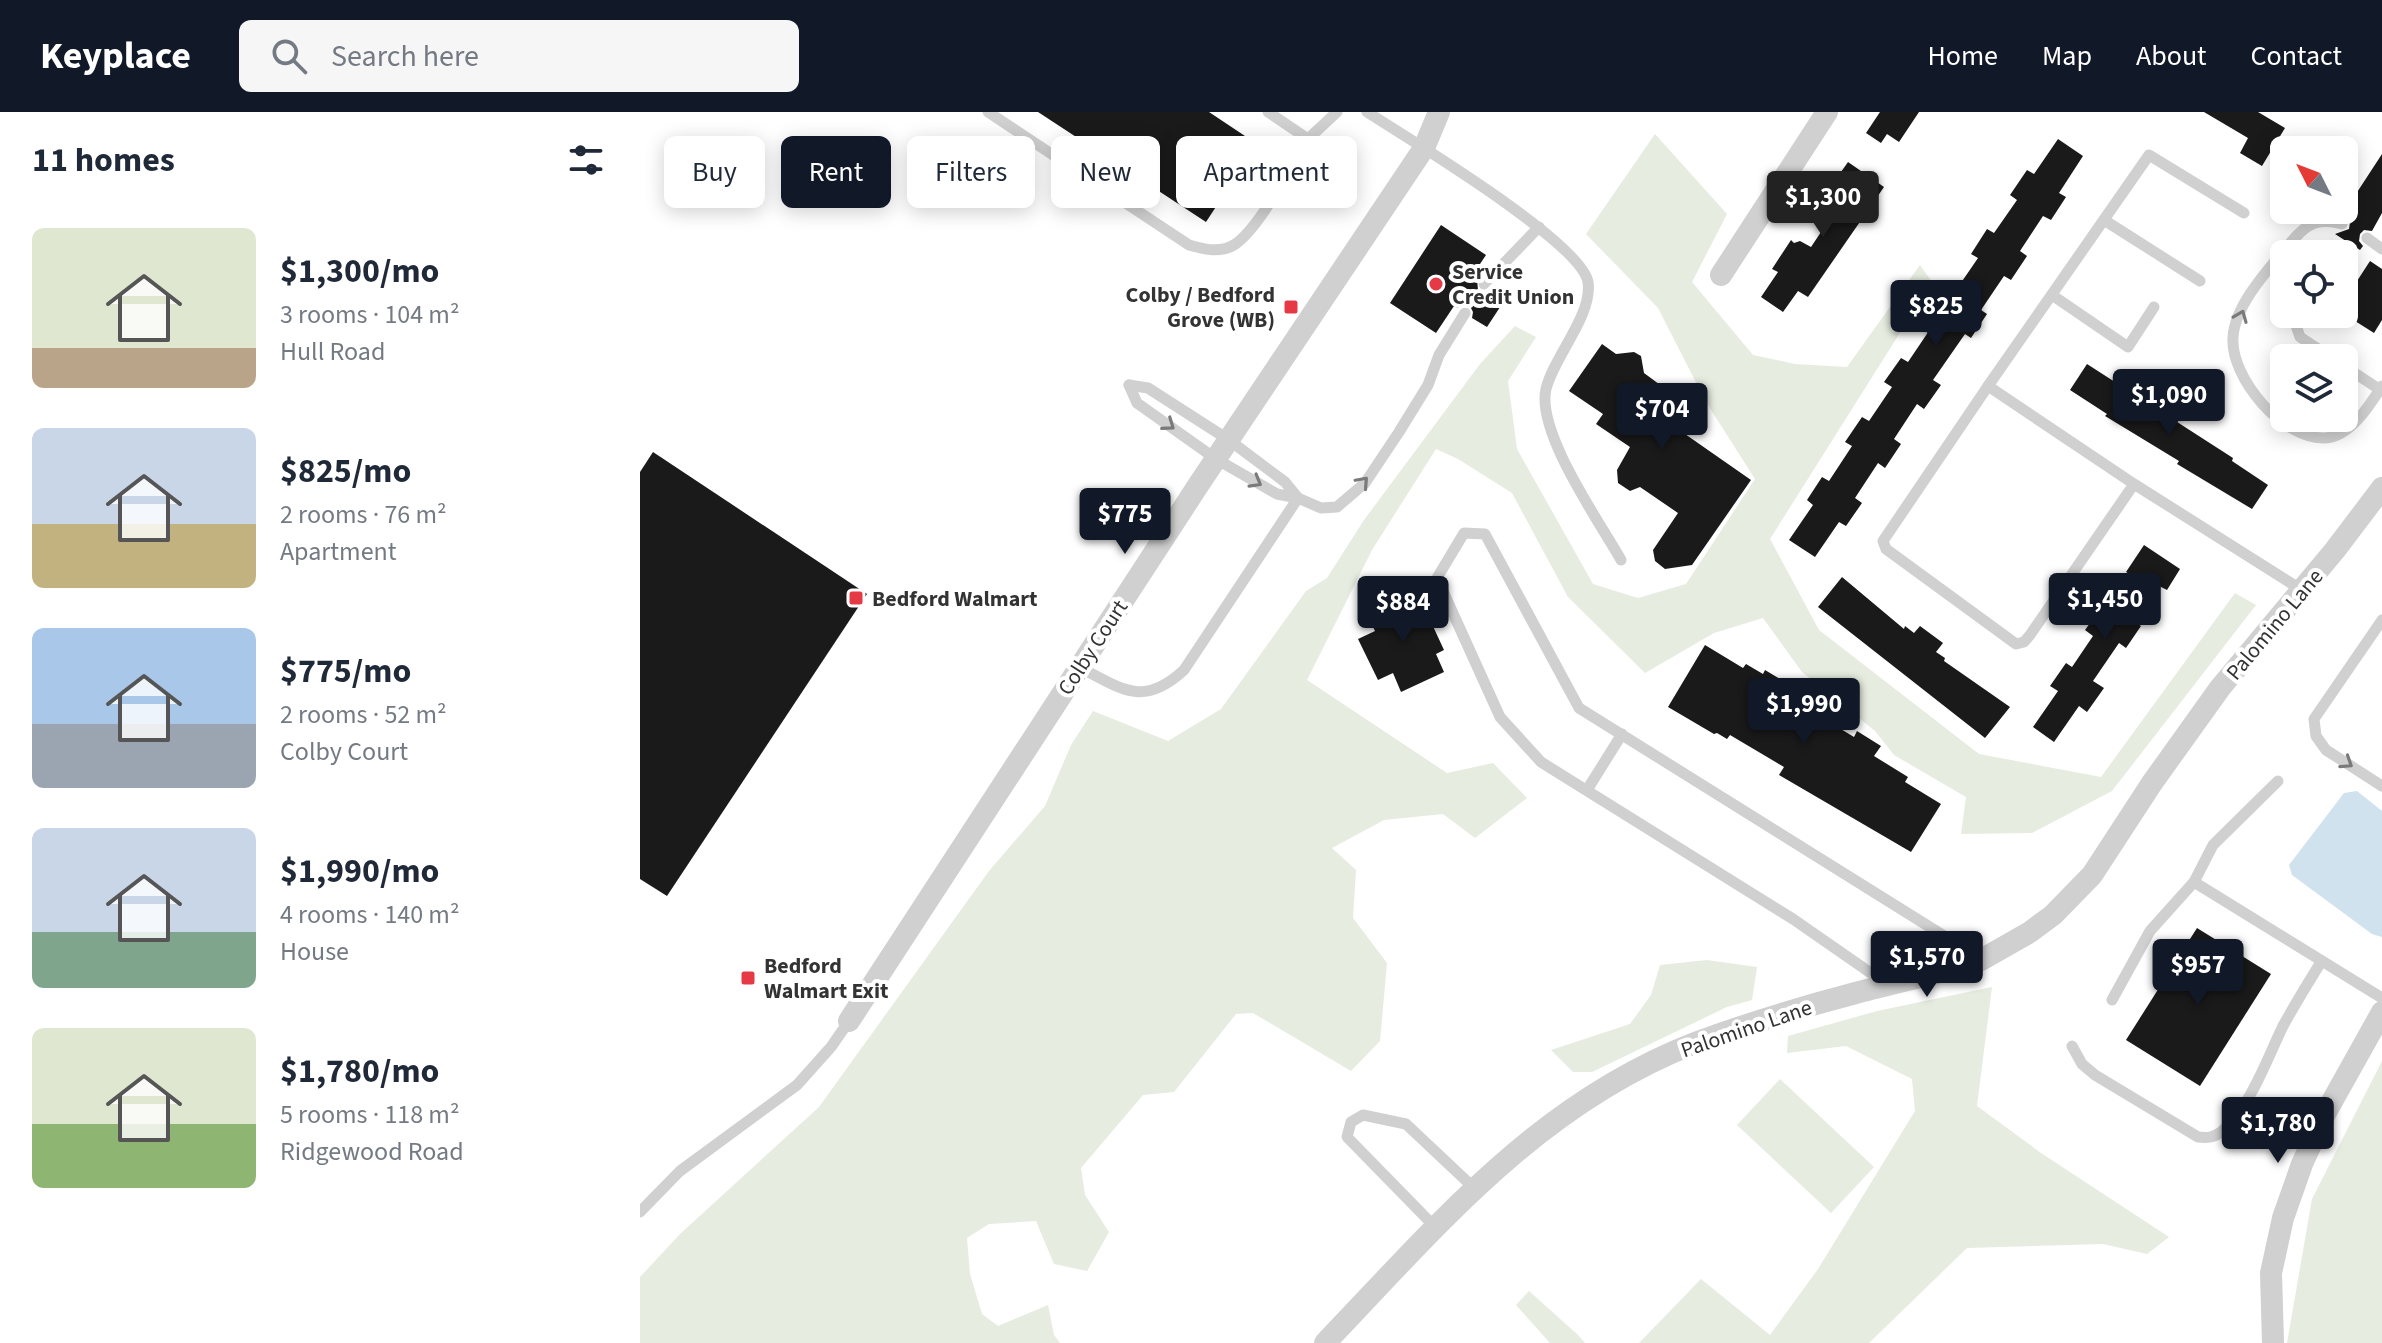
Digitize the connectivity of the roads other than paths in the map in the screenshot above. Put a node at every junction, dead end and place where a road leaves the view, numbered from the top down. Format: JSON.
{"nodes":[{"id":1,"x":988,"y":112,"type":"edge"},
{"id":2,"x":1268,"y":112,"type":"edge"},
{"id":3,"x":1337,"y":112,"type":"edge"},
{"id":4,"x":1367,"y":112,"type":"edge"},
{"id":5,"x":1439,"y":112,"type":"edge"},
{"id":6,"x":1827,"y":112,"type":"edge"},
{"id":7,"x":1304,"y":136,"type":"edge"},
{"id":8,"x":1311,"y":136,"type":"edge"},
{"id":9,"x":1424,"y":148,"type":"junction"},
{"id":10,"x":1265,"y":208,"type":"edge"},
{"id":11,"x":2244,"y":213,"type":"dead end"},
{"id":12,"x":2104,"y":220,"type":"junction"},
{"id":13,"x":2311,"y":224,"type":"edge"},
{"id":14,"x":1539,"y":227,"type":"junction"},
{"id":15,"x":2367,"y":238,"type":"dead end"},
{"id":16,"x":2295,"y":240,"type":"edge"},
{"id":17,"x":2382,"y":249,"type":"edge"},
{"id":18,"x":2270,"y":269,"type":"edge"},
{"id":19,"x":1721,"y":275,"type":"dead end"},
{"id":20,"x":2200,"y":281,"type":"dead end"},
{"id":21,"x":1484,"y":284,"type":"dead end"},
{"id":22,"x":2052,"y":295,"type":"junction"},
{"id":23,"x":2154,"y":307,"type":"dead end"},
{"id":24,"x":1465,"y":313,"type":"dead end"},
{"id":25,"x":2297,"y":328,"type":"edge"},
{"id":26,"x":2311,"y":344,"type":"edge"},
{"id":27,"x":2358,"y":375,"type":"edge"},
{"id":28,"x":1988,"y":386,"type":"junction"},
{"id":29,"x":2381,"y":389,"type":"edge"},
{"id":30,"x":1223,"y":450,"type":"junction"},
{"id":31,"x":2134,"y":484,"type":"junction"},
{"id":32,"x":1298,"y":498,"type":"junction"},
{"id":33,"x":2378,"y":502,"type":"edge"},
{"id":34,"x":1621,"y":560,"type":"dead end"},
{"id":35,"x":2302,"y":590,"type":"junction"},
{"id":36,"x":2382,"y":620,"type":"edge"},
{"id":37,"x":1079,"y":667,"type":"junction"},
{"id":38,"x":1622,"y":734,"type":"junction"},
{"id":39,"x":2278,"y":781,"type":"dead end"},
{"id":40,"x":2382,"y":786,"type":"edge"},
{"id":41,"x":1587,"y":790,"type":"junction"},
{"id":42,"x":2194,"y":882,"type":"junction"},
{"id":43,"x":1981,"y":960,"type":"junction"},
{"id":44,"x":2321,"y":962,"type":"junction"},
{"id":45,"x":1888,"y":985,"type":"junction"},
{"id":46,"x":2382,"y":998,"type":"edge"},
{"id":47,"x":2112,"y":1000,"type":"dead end"},
{"id":48,"x":2382,"y":1012,"type":"edge"},
{"id":49,"x":849,"y":1021,"type":"joint"},
{"id":50,"x":2072,"y":1046,"type":"dead end"},
{"id":51,"x":1474,"y":1188,"type":"junction"},
{"id":52,"x":640,"y":1212,"type":"edge"},
{"id":53,"x":1436,"y":1228,"type":"junction"},
{"id":54,"x":1325,"y":1343,"type":"edge"},
{"id":55,"x":2273,"y":1343,"type":"edge"}],
"edges":[{"from":1,"to":10,"type":"lane"},
{"from":2,"to":7,"type":"lane"},
{"from":3,"to":8,"type":"lane"},
{"from":4,"to":9,"type":"lane"},
{"from":5,"to":9,"type":"street","name":"Colby Court"},
{"from":6,"to":19,"type":"street"},
{"from":9,"to":14,"type":"lane"},
{"from":9,"to":30,"type":"street","name":"Colby Court"},
{"from":11,"to":12,"type":"lane"},
{"from":12,"to":20,"type":"lane"},
{"from":12,"to":22,"type":"lane"},
{"from":13,"to":16,"type":"lane"},
{"from":14,"to":21,"type":"lane"},
{"from":14,"to":34,"type":"lane"},
{"from":15,"to":17,"type":"lane"},
{"from":29,"to":18,"type":"lane","one_way":true},
{"from":22,"to":23,"type":"lane"},
{"from":22,"to":28,"type":"lane"},
{"from":32,"to":24,"type":"lane","one_way":true},
{"from":25,"to":26,"type":"lane"},
{"from":27,"to":29,"type":"lane"},
{"from":28,"to":31,"type":"lane"},
{"from":28,"to":31,"type":"lane"},
{"from":30,"to":30,"type":"lane","one_way":true},
{"from":30,"to":32,"type":"lane"},
{"from":30,"to":32,"type":"lane","one_way":true},
{"from":30,"to":37,"type":"street","name":"Colby Court"},
{"from":31,"to":35,"type":"lane"},
{"from":32,"to":37,"type":"lane"},
{"from":33,"to":35,"type":"street","name":"Palomino Lane"},
{"from":35,"to":43,"type":"street","name":"Palomino Lane"},
{"from":36,"to":40,"type":"lane","one_way":true},
{"from":37,"to":49,"type":"street","name":"Colby Court"},
{"from":38,"to":41,"type":"lane"},
{"from":38,"to":41,"type":"lane"},
{"from":38,"to":43,"type":"lane"},
{"from":39,"to":42,"type":"lane"},
{"from":41,"to":45,"type":"lane"},
{"from":42,"to":44,"type":"lane"},
{"from":42,"to":47,"type":"lane"},
{"from":43,"to":45,"type":"street","name":"Palomino Lane"},
{"from":44,"to":46,"type":"lane"},
{"from":44,"to":50,"type":"lane"},
{"from":45,"to":51,"type":"street","name":"Palomino Lane"},
{"from":48,"to":55,"type":"street"},
{"from":49,"to":52,"type":"lane"},
{"from":51,"to":53,"type":"street","name":"Palomino Lane"},
{"from":51,"to":53,"type":"lane"},
{"from":53,"to":54,"type":"street","name":"Palomino Lane"}]}
